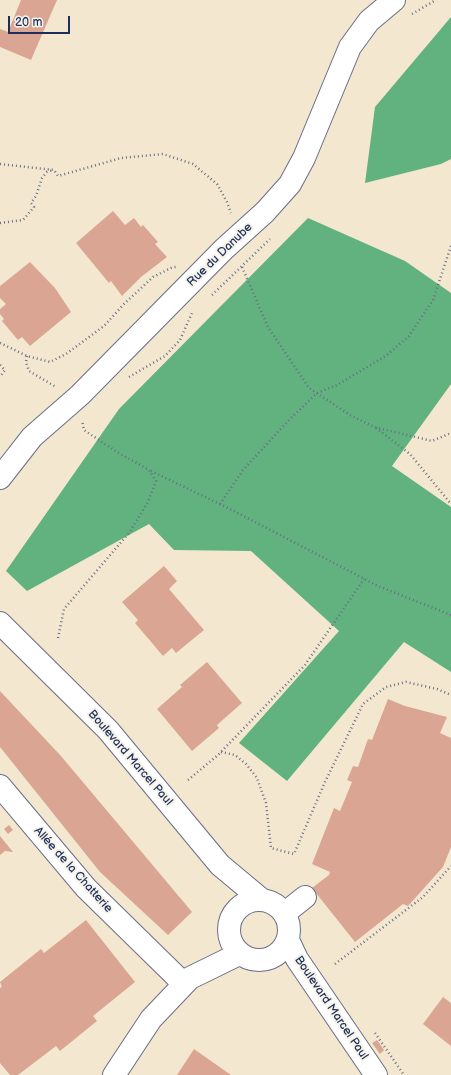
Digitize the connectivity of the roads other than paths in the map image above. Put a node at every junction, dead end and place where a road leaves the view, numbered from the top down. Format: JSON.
{"nodes":[{"id":1,"x":394,"y":0,"type":"edge"},
{"id":2,"x":0,"y":478,"type":"edge"},
{"id":3,"x":0,"y":623,"type":"edge"},
{"id":4,"x":0,"y":786,"type":"edge"},
{"id":5,"x":220,"y":865,"type":"junction"},
{"id":6,"x":305,"y":897,"type":"dead end"},
{"id":7,"x":262,"y":900,"type":"junction"},
{"id":8,"x":239,"y":907,"type":"junction"},
{"id":9,"x":285,"y":913,"type":"junction"},
{"id":10,"x":288,"y":940,"type":"junction"},
{"id":11,"x":240,"y":954,"type":"junction"},
{"id":12,"x":184,"y":984,"type":"junction"},
{"id":13,"x":114,"y":1075,"type":"edge"},
{"id":14,"x":376,"y":1075,"type":"edge"}],
"edges":[{"from":1,"to":2,"type":"street","name":"Rue du Danube"},
{"from":3,"to":5,"type":"street","name":"Boulevard Marcel Paul"},
{"from":4,"to":12,"type":"street","name":"Allée de la Chatterie"},
{"from":5,"to":7,"type":"street","name":"Boulevard Marcel Paul"},
{"from":5,"to":8,"type":"street","name":"Boulevard Marcel Paul"},
{"from":6,"to":9,"type":"street"},
{"from":7,"to":8,"type":"street"},
{"from":7,"to":9,"type":"street"},
{"from":8,"to":11,"type":"street"},
{"from":9,"to":10,"type":"street"},
{"from":10,"to":11,"type":"street"},
{"from":10,"to":14,"type":"street","name":"Boulevard Marcel Paul"},
{"from":11,"to":12,"type":"street"},
{"from":12,"to":13,"type":"street"}]}
